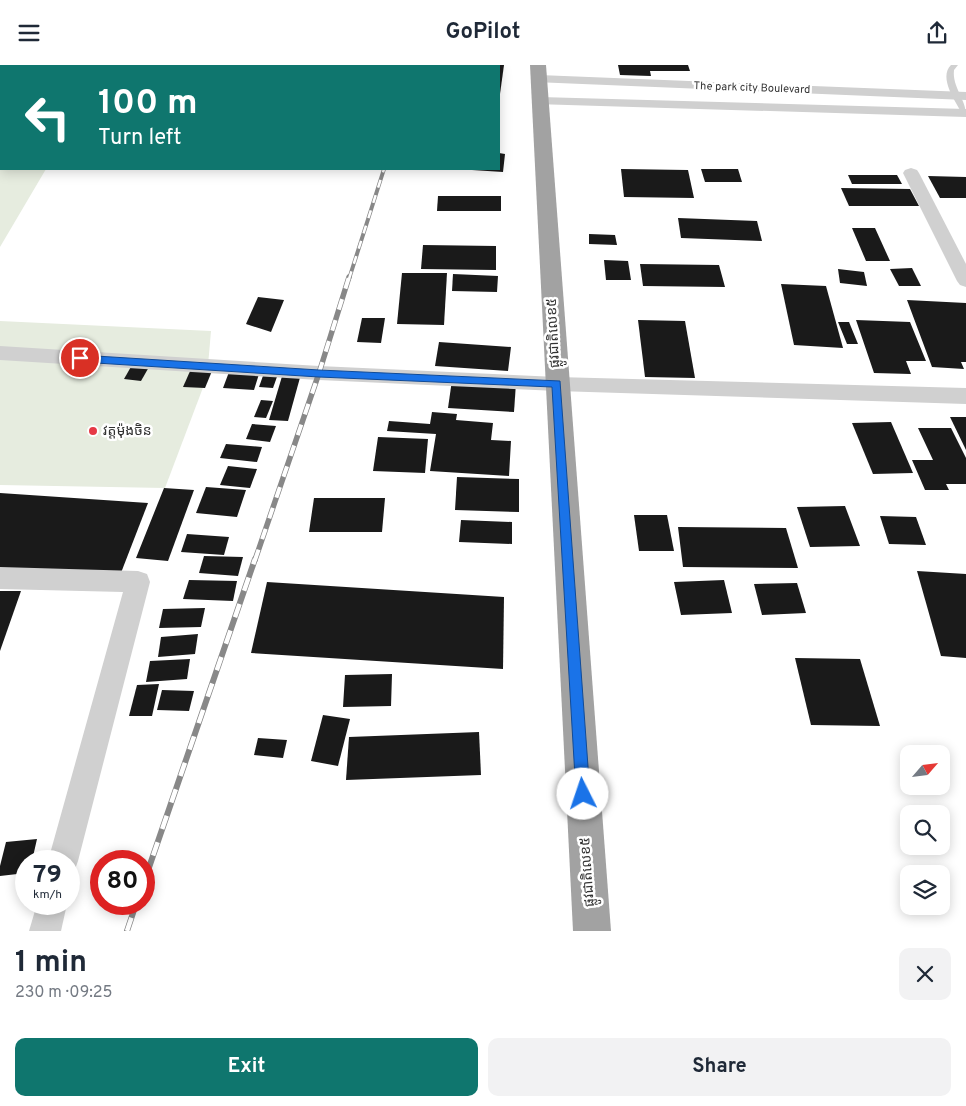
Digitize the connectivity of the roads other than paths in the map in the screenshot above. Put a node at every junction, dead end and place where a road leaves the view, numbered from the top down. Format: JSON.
{"nodes":[{"id":1,"x":956,"y":65,"type":"edge"},
{"id":2,"x":539,"y":82,"type":"edge"},
{"id":3,"x":961,"y":96,"type":"edge"},
{"id":4,"x":966,"y":113,"type":"edge"},
{"id":5,"x":911,"y":173,"type":"dead end"},
{"id":6,"x":966,"y":281,"type":"edge"},
{"id":7,"x":0,"y":353,"type":"edge"},
{"id":8,"x":557,"y":384,"type":"junction"},
{"id":9,"x":966,"y":396,"type":"edge"},
{"id":10,"x":0,"y":578,"type":"edge"},
{"id":11,"x":67,"y":850,"type":"edge"},
{"id":12,"x":49,"y":915,"type":"edge"},
{"id":13,"x":45,"y":931,"type":"edge"},
{"id":14,"x":592,"y":931,"type":"edge"}],
"edges":[{"from":1,"to":3,"type":"lane"},
{"from":2,"to":3,"type":"street","name":"The park city Boulevard"},
{"from":2,"to":4,"type":"street","name":"The park city Boulevard"},
{"from":2,"to":8,"type":"highway","name":"ផ្លូវជាតិលេខ៥"},
{"from":3,"to":4,"type":"lane"},
{"from":5,"to":6,"type":"street"},
{"from":7,"to":8,"type":"street"},
{"from":8,"to":9,"type":"street"},
{"from":8,"to":14,"type":"highway","name":"ផ្លូវជាតិលេខ៥"},
{"from":10,"to":11,"type":"street"},
{"from":12,"to":13,"type":"street"}]}
